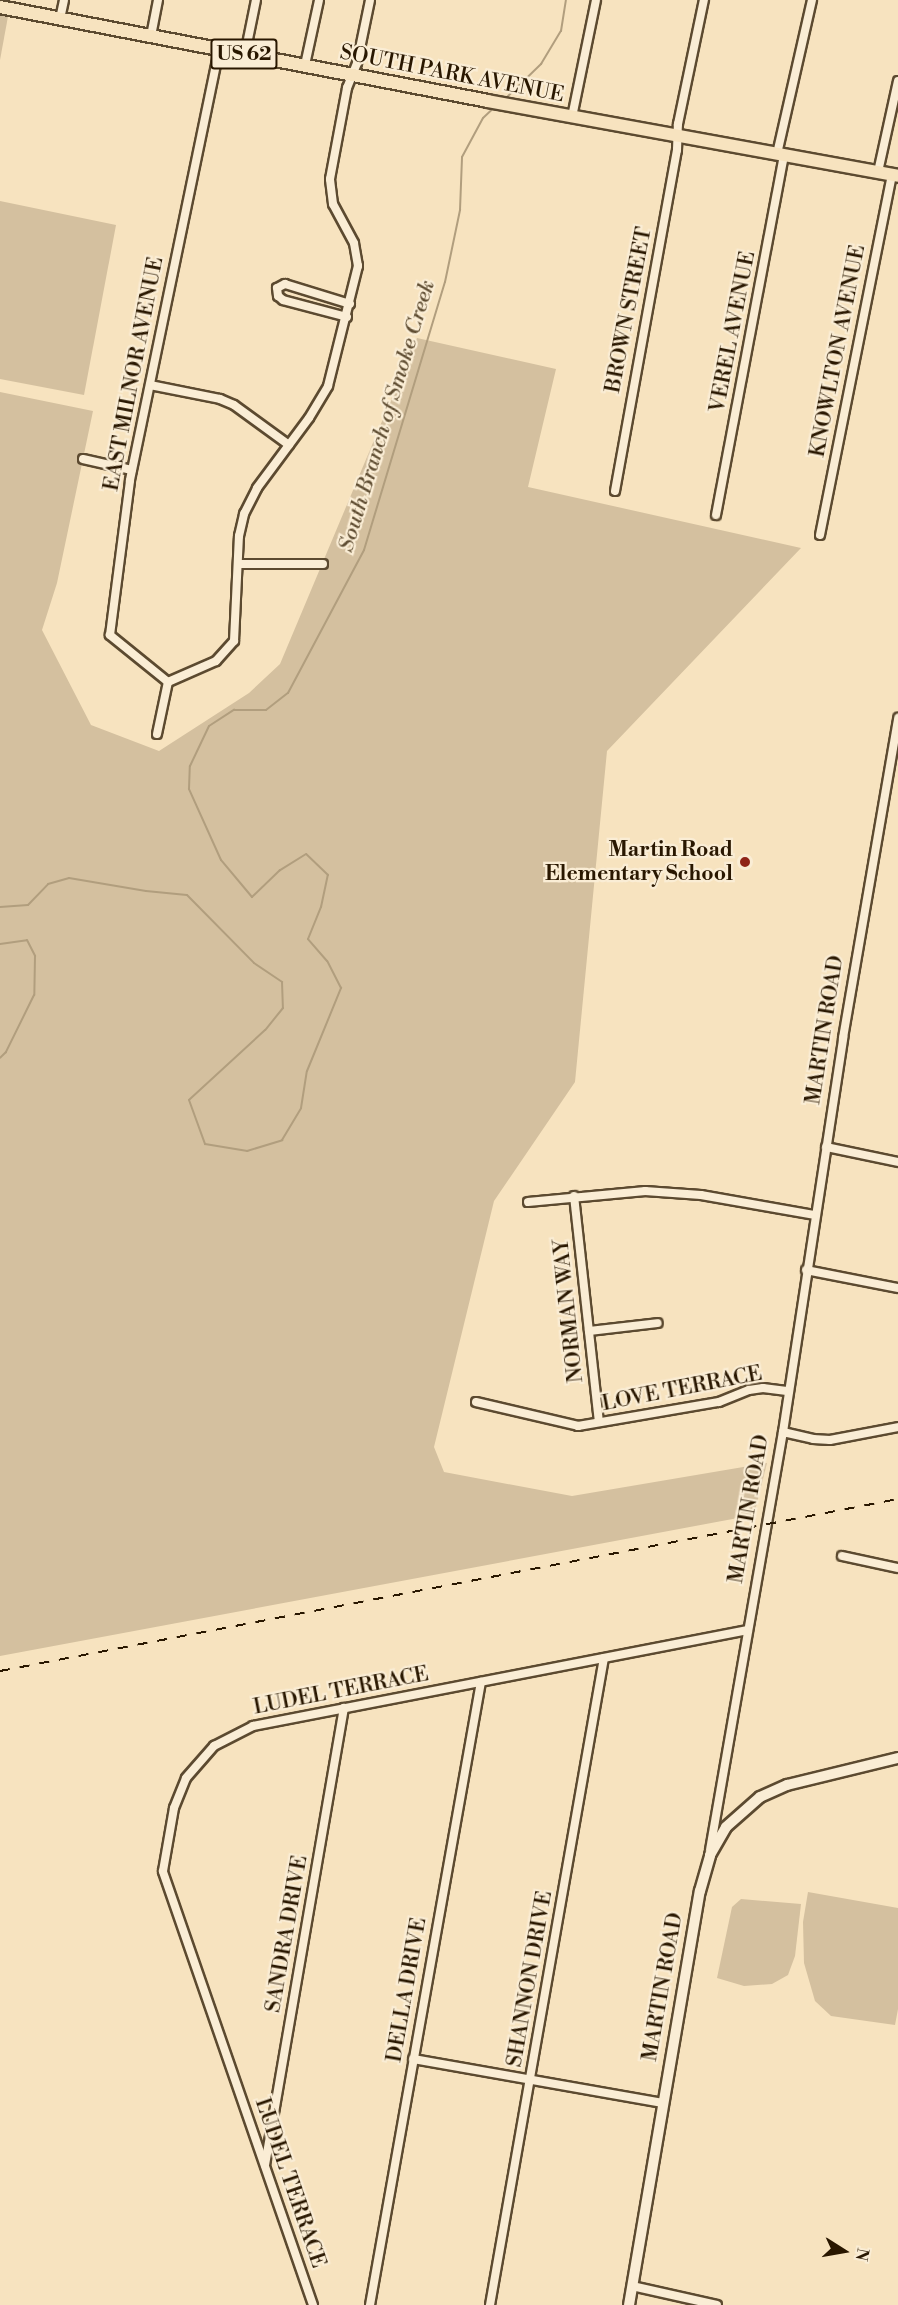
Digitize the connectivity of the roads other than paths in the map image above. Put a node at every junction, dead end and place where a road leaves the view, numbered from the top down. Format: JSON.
{"nodes":[{"id":1,"x":64,"y":0,"type":"edge"},
{"id":2,"x":158,"y":0,"type":"edge"},
{"id":3,"x":256,"y":0,"type":"edge"},
{"id":4,"x":319,"y":0,"type":"edge"},
{"id":5,"x":370,"y":0,"type":"edge"},
{"id":6,"x":596,"y":0,"type":"edge"},
{"id":7,"x":704,"y":0,"type":"edge"},
{"id":8,"x":812,"y":0,"type":"edge"},
{"id":9,"x":0,"y":7,"type":"edge"},
{"id":10,"x":60,"y":19,"type":"junction"},
{"id":11,"x":150,"y":36,"type":"junction"},
{"id":12,"x":219,"y":49,"type":"junction"},
{"id":13,"x":245,"y":54,"type":"junction"},
{"id":14,"x":305,"y":66,"type":"junction"},
{"id":15,"x":352,"y":75,"type":"junction"},
{"id":16,"x":898,"y":81,"type":"edge"},
{"id":17,"x":572,"y":117,"type":"junction"},
{"id":18,"x":677,"y":136,"type":"junction"},
{"id":19,"x":781,"y":154,"type":"junction"},
{"id":20,"x":878,"y":172,"type":"junction"},
{"id":21,"x":895,"y":175,"type":"edge"},
{"id":22,"x":350,"y":304,"type":"junction"},
{"id":23,"x":346,"y":317,"type":"junction"},
{"id":24,"x":150,"y":385,"type":"junction"},
{"id":25,"x":289,"y":445,"type":"junction"},
{"id":26,"x":83,"y":459,"type":"dead end"},
{"id":27,"x":132,"y":470,"type":"junction"},
{"id":28,"x":615,"y":491,"type":"dead end"},
{"id":29,"x":716,"y":515,"type":"dead end"},
{"id":30,"x":820,"y":535,"type":"dead end"},
{"id":31,"x":238,"y":564,"type":"junction"},
{"id":32,"x":323,"y":564,"type":"dead end"},
{"id":33,"x":168,"y":682,"type":"junction"},
{"id":34,"x":898,"y":718,"type":"edge"},
{"id":35,"x":157,"y":734,"type":"dead end"},
{"id":36,"x":826,"y":1147,"type":"junction"},
{"id":37,"x":898,"y":1162,"type":"edge"},
{"id":38,"x":574,"y":1196,"type":"junction"},
{"id":39,"x":528,"y":1202,"type":"dead end"},
{"id":40,"x":815,"y":1215,"type":"junction"},
{"id":41,"x":806,"y":1270,"type":"junction"},
{"id":42,"x":898,"y":1288,"type":"edge"},
{"id":43,"x":658,"y":1323,"type":"dead end"},
{"id":44,"x":589,"y":1331,"type":"junction"},
{"id":45,"x":789,"y":1391,"type":"junction"},
{"id":46,"x":476,"y":1402,"type":"dead end"},
{"id":47,"x":599,"y":1422,"type":"junction"},
{"id":48,"x":898,"y":1427,"type":"edge"},
{"id":49,"x":783,"y":1432,"type":"junction"},
{"id":50,"x":842,"y":1557,"type":"dead end"},
{"id":51,"x":898,"y":1568,"type":"edge"},
{"id":52,"x":748,"y":1630,"type":"junction"},
{"id":53,"x":604,"y":1658,"type":"junction"},
{"id":54,"x":481,"y":1682,"type":"junction"},
{"id":55,"x":344,"y":1708,"type":"junction"},
{"id":56,"x":898,"y":1758,"type":"edge"},
{"id":57,"x":710,"y":1855,"type":"junction"},
{"id":58,"x":413,"y":2060,"type":"junction"},
{"id":59,"x":530,"y":2080,"type":"junction"},
{"id":60,"x":663,"y":2103,"type":"junction"},
{"id":61,"x":265,"y":2166,"type":"junction"},
{"id":62,"x":632,"y":2286,"type":"junction"},
{"id":63,"x":313,"y":2305,"type":"edge"},
{"id":64,"x":370,"y":2305,"type":"edge"},
{"id":65,"x":490,"y":2305,"type":"edge"},
{"id":66,"x":629,"y":2305,"type":"edge"},
{"id":67,"x":717,"y":2305,"type":"edge"}],
"edges":[{"from":1,"to":10,"type":"street"},
{"from":2,"to":11,"type":"street"},
{"from":3,"to":13,"type":"street"},
{"from":4,"to":14,"type":"street"},
{"from":5,"to":15,"type":"street"},
{"from":6,"to":17,"type":"street"},
{"from":7,"to":18,"type":"street","name":"BROWN STREET"},
{"from":8,"to":19,"type":"street","name":"VEREL AVENUE"},
{"from":9,"to":10,"type":"main road","name":"SOUTH PARK AVENUE","number":"US 62"},
{"from":10,"to":11,"type":"main road","name":"SOUTH PARK AVENUE","number":"US 62"},
{"from":11,"to":12,"type":"main road","name":"SOUTH PARK AVENUE","number":"US 62"},
{"from":12,"to":13,"type":"main road","name":"SOUTH PARK AVENUE","number":"US 62"},
{"from":12,"to":24,"type":"street","name":"EAST MILNOR AVENUE"},
{"from":13,"to":14,"type":"main road","name":"SOUTH PARK AVENUE","number":"US 62"},
{"from":14,"to":15,"type":"main road","name":"SOUTH PARK AVENUE","number":"US 62"},
{"from":15,"to":17,"type":"main road","name":"SOUTH PARK AVENUE","number":"US 62"},
{"from":15,"to":22,"type":"street"},
{"from":16,"to":20,"type":"street"},
{"from":17,"to":18,"type":"main road","name":"SOUTH PARK AVENUE","number":"US 62"},
{"from":18,"to":19,"type":"main road","name":"SOUTH PARK AVENUE","number":"US 62"},
{"from":18,"to":28,"type":"street","name":"BROWN STREET"},
{"from":19,"to":20,"type":"main road","name":"SOUTH PARK AVENUE","number":"US 62"},
{"from":19,"to":29,"type":"street","name":"VEREL AVENUE"},
{"from":20,"to":21,"type":"main road","name":"SOUTH PARK AVENUE","number":"US 62"},
{"from":21,"to":30,"type":"street","name":"KNOWLTON AVENUE"},
{"from":22,"to":23,"type":"street"},
{"from":22,"to":23,"type":"street"},
{"from":23,"to":25,"type":"street"},
{"from":24,"to":25,"type":"street"},
{"from":24,"to":27,"type":"street","name":"EAST MILNOR AVENUE"},
{"from":25,"to":31,"type":"street"},
{"from":26,"to":27,"type":"street"},
{"from":27,"to":33,"type":"street","name":"EAST MILNOR AVENUE"},
{"from":31,"to":32,"type":"street"},
{"from":31,"to":33,"type":"street"},
{"from":33,"to":35,"type":"street"},
{"from":34,"to":36,"type":"street","name":"MARTIN ROAD"},
{"from":36,"to":37,"type":"street"},
{"from":36,"to":40,"type":"street","name":"MARTIN ROAD"},
{"from":38,"to":39,"type":"street"},
{"from":38,"to":40,"type":"street"},
{"from":38,"to":44,"type":"street","name":"NORMAN WAY"},
{"from":40,"to":41,"type":"street","name":"MARTIN ROAD"},
{"from":41,"to":42,"type":"street"},
{"from":41,"to":45,"type":"street","name":"MARTIN ROAD"},
{"from":43,"to":44,"type":"street"},
{"from":44,"to":47,"type":"street","name":"NORMAN WAY"},
{"from":45,"to":47,"type":"street","name":"LOVE TERRACE"},
{"from":45,"to":49,"type":"street","name":"MARTIN ROAD"},
{"from":46,"to":47,"type":"street","name":"LOVE TERRACE"},
{"from":48,"to":49,"type":"street"},
{"from":49,"to":52,"type":"street","name":"MARTIN ROAD"},
{"from":50,"to":51,"type":"street"},
{"from":52,"to":53,"type":"street","name":"LUDEL TERRACE"},
{"from":52,"to":57,"type":"street","name":"MARTIN ROAD"},
{"from":53,"to":54,"type":"street","name":"LUDEL TERRACE"},
{"from":53,"to":59,"type":"street","name":"SHANNON DRIVE"},
{"from":54,"to":55,"type":"street","name":"LUDEL TERRACE"},
{"from":54,"to":58,"type":"street","name":"DELLA DRIVE"},
{"from":55,"to":61,"type":"street","name":"SANDRA DRIVE"},
{"from":55,"to":61,"type":"street","name":"LUDEL TERRACE"},
{"from":56,"to":57,"type":"street"},
{"from":57,"to":60,"type":"street","name":"MARTIN ROAD"},
{"from":58,"to":59,"type":"street"},
{"from":58,"to":64,"type":"street","name":"DELLA DRIVE"},
{"from":59,"to":60,"type":"street"},
{"from":59,"to":65,"type":"street","name":"SHANNON DRIVE"},
{"from":60,"to":62,"type":"street","name":"MARTIN ROAD"},
{"from":61,"to":63,"type":"street","name":"LUDEL TERRACE"},
{"from":62,"to":66,"type":"street","name":"MARTIN ROAD"},
{"from":62,"to":67,"type":"street"}]}
